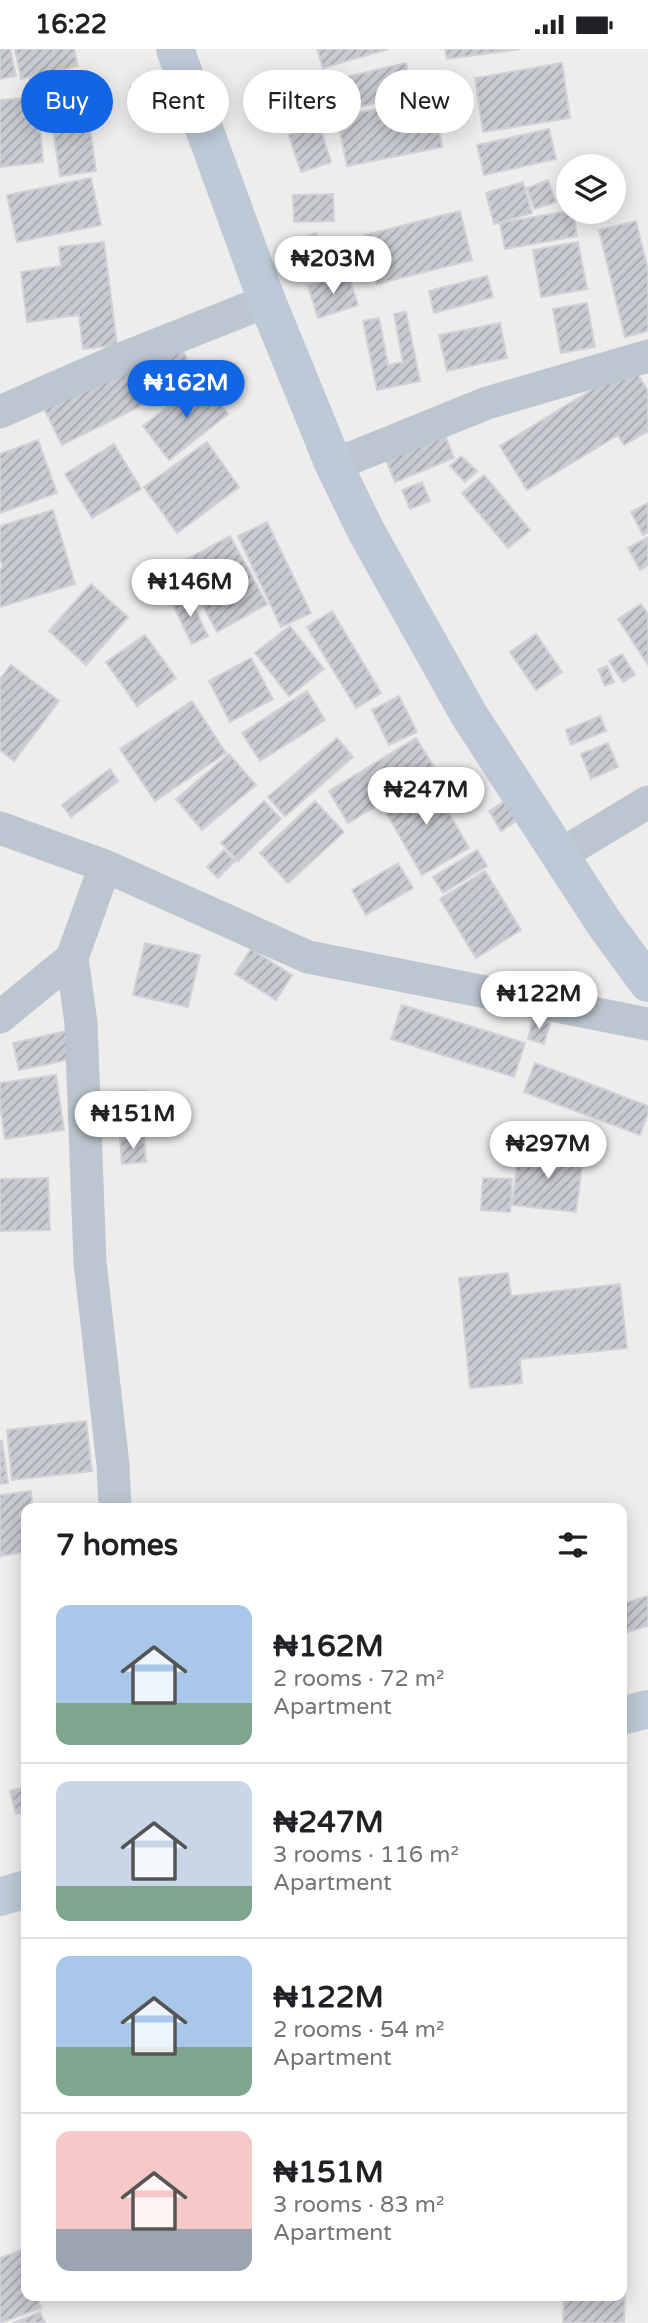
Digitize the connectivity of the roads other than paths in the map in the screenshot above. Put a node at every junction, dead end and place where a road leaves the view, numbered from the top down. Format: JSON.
{"nodes":[{"id":1,"x":175,"y":49,"type":"edge"},
{"id":2,"x":267,"y":301,"type":"junction"},
{"id":3,"x":648,"y":356,"type":"edge"},
{"id":4,"x":0,"y":412,"type":"edge"},
{"id":5,"x":334,"y":465,"type":"junction"},
{"id":6,"x":648,"y":802,"type":"edge"},
{"id":7,"x":0,"y":828,"type":"edge"},
{"id":8,"x":560,"y":855,"type":"junction"},
{"id":9,"x":105,"y":866,"type":"junction"},
{"id":10,"x":72,"y":958,"type":"junction"},
{"id":11,"x":648,"y":983,"type":"edge"},
{"id":12,"x":0,"y":1017,"type":"edge"},
{"id":13,"x":648,"y":1024,"type":"edge"},
{"id":14,"x":115,"y":1503,"type":"edge"},
{"id":15,"x":648,"y":1709,"type":"edge"},
{"id":16,"x":627,"y":1714,"type":"edge"},
{"id":17,"x":21,"y":1891,"type":"edge"},
{"id":18,"x":0,"y":1897,"type":"edge"}],
"edges":[{"from":1,"to":2,"type":"main road"},
{"from":2,"to":4,"type":"street"},
{"from":2,"to":5,"type":"main road"},
{"from":3,"to":5,"type":"street"},
{"from":5,"to":8,"type":"main road"},
{"from":6,"to":8,"type":"street"},
{"from":7,"to":9,"type":"street"},
{"from":8,"to":11,"type":"main road"},
{"from":9,"to":10,"type":"street"},
{"from":9,"to":13,"type":"street"},
{"from":10,"to":12,"type":"street"},
{"from":10,"to":14,"type":"street"},
{"from":15,"to":16,"type":"main road"},
{"from":17,"to":18,"type":"main road"}]}
